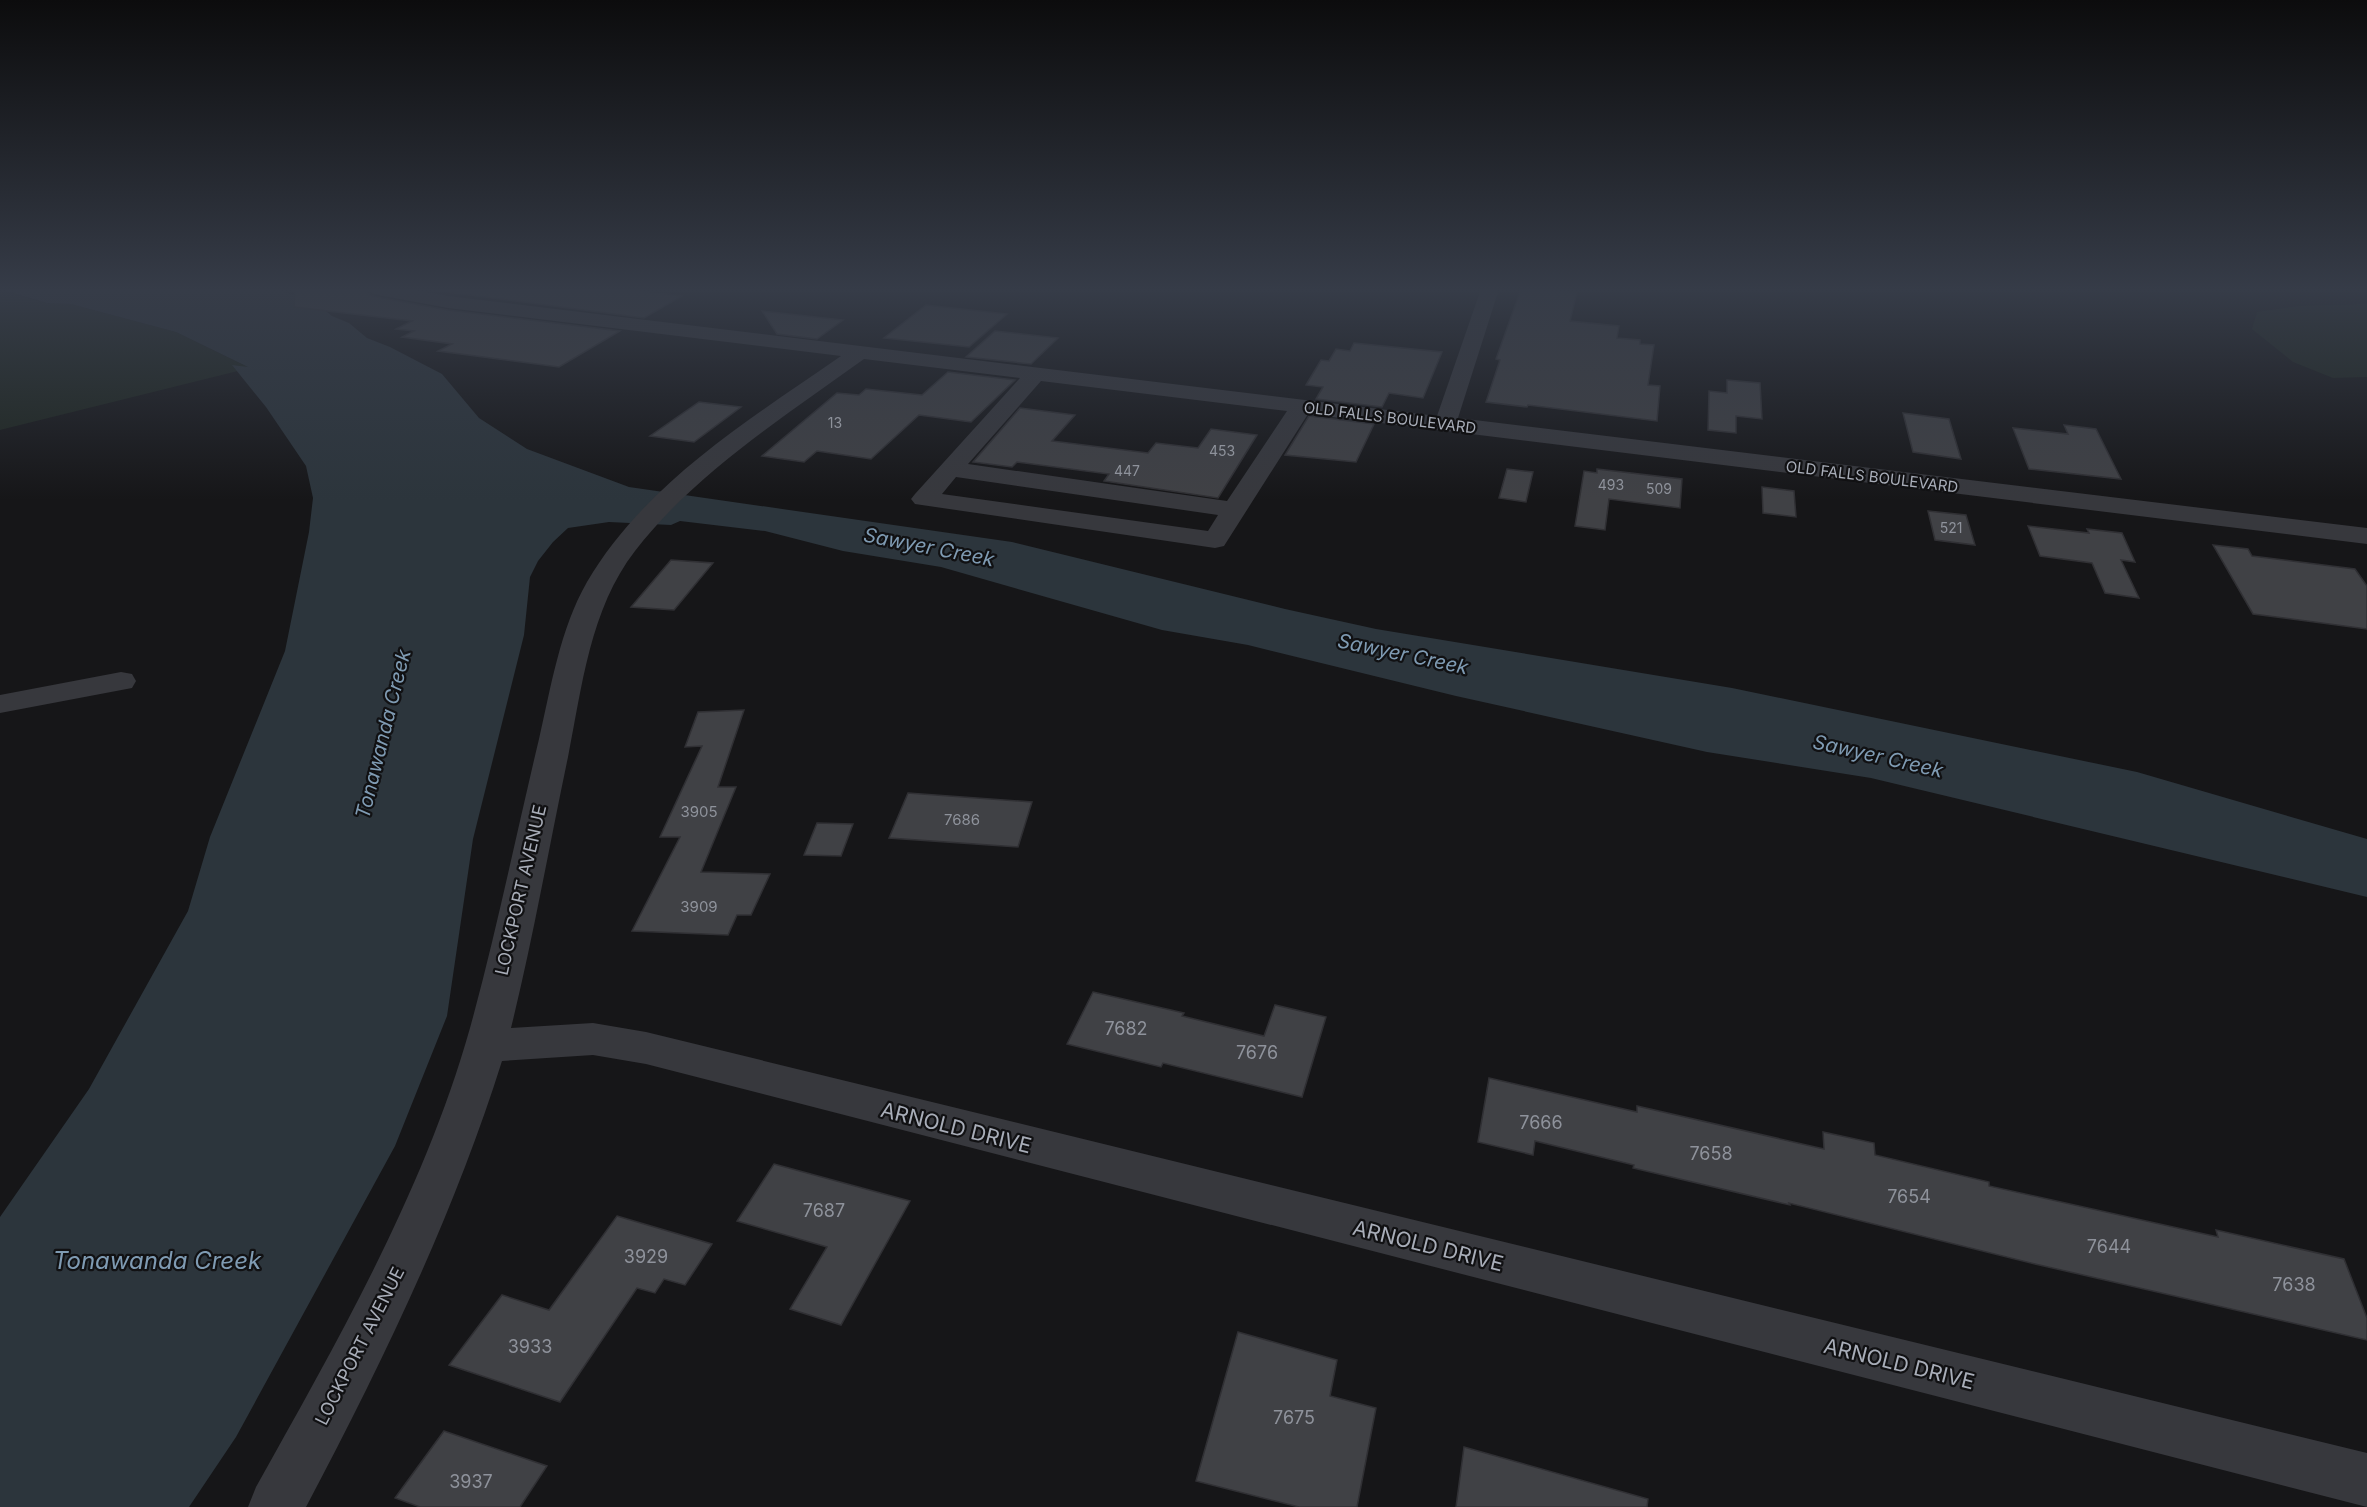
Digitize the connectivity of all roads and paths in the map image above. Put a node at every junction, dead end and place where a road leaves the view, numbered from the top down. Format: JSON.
{"nodes":[{"id":1,"x":850,"y":359,"type":"edge"},
{"id":2,"x":918,"y":359,"type":"edge"},
{"id":3,"x":1467,"y":359,"type":"edge"},
{"id":4,"x":1035,"y":374,"type":"junction"},
{"id":5,"x":1301,"y":407,"type":"junction"},
{"id":6,"x":1445,"y":425,"type":"junction"},
{"id":7,"x":950,"y":470,"type":"junction"},
{"id":8,"x":1234,"y":510,"type":"junction"},
{"id":9,"x":2367,"y":536,"type":"edge"},
{"id":10,"x":121,"y":681,"type":"dead end"},
{"id":11,"x":0,"y":704,"type":"edge"},
{"id":12,"x":485,"y":1046,"type":"junction"},
{"id":13,"x":2367,"y":1481,"type":"edge"},
{"id":14,"x":276,"y":1507,"type":"edge"}],
"edges":[{"from":1,"to":12,"type":"street","name":"LOCKPORT AVENUE"},
{"from":2,"to":4,"type":"street","name":"OLD FALLS BOULEVARD"},
{"from":3,"to":6,"type":"street"},
{"from":4,"to":5,"type":"street","name":"OLD FALLS BOULEVARD"},
{"from":4,"to":7,"type":"street"},
{"from":5,"to":6,"type":"street","name":"OLD FALLS BOULEVARD"},
{"from":5,"to":8,"type":"street"},
{"from":6,"to":9,"type":"street","name":"OLD FALLS BOULEVARD"},
{"from":7,"to":8,"type":"street"},
{"from":7,"to":8,"type":"street"},
{"from":10,"to":11,"type":"street"},
{"from":12,"to":13,"type":"street","name":"ARNOLD DRIVE"},
{"from":12,"to":14,"type":"street","name":"LOCKPORT AVENUE"}]}
